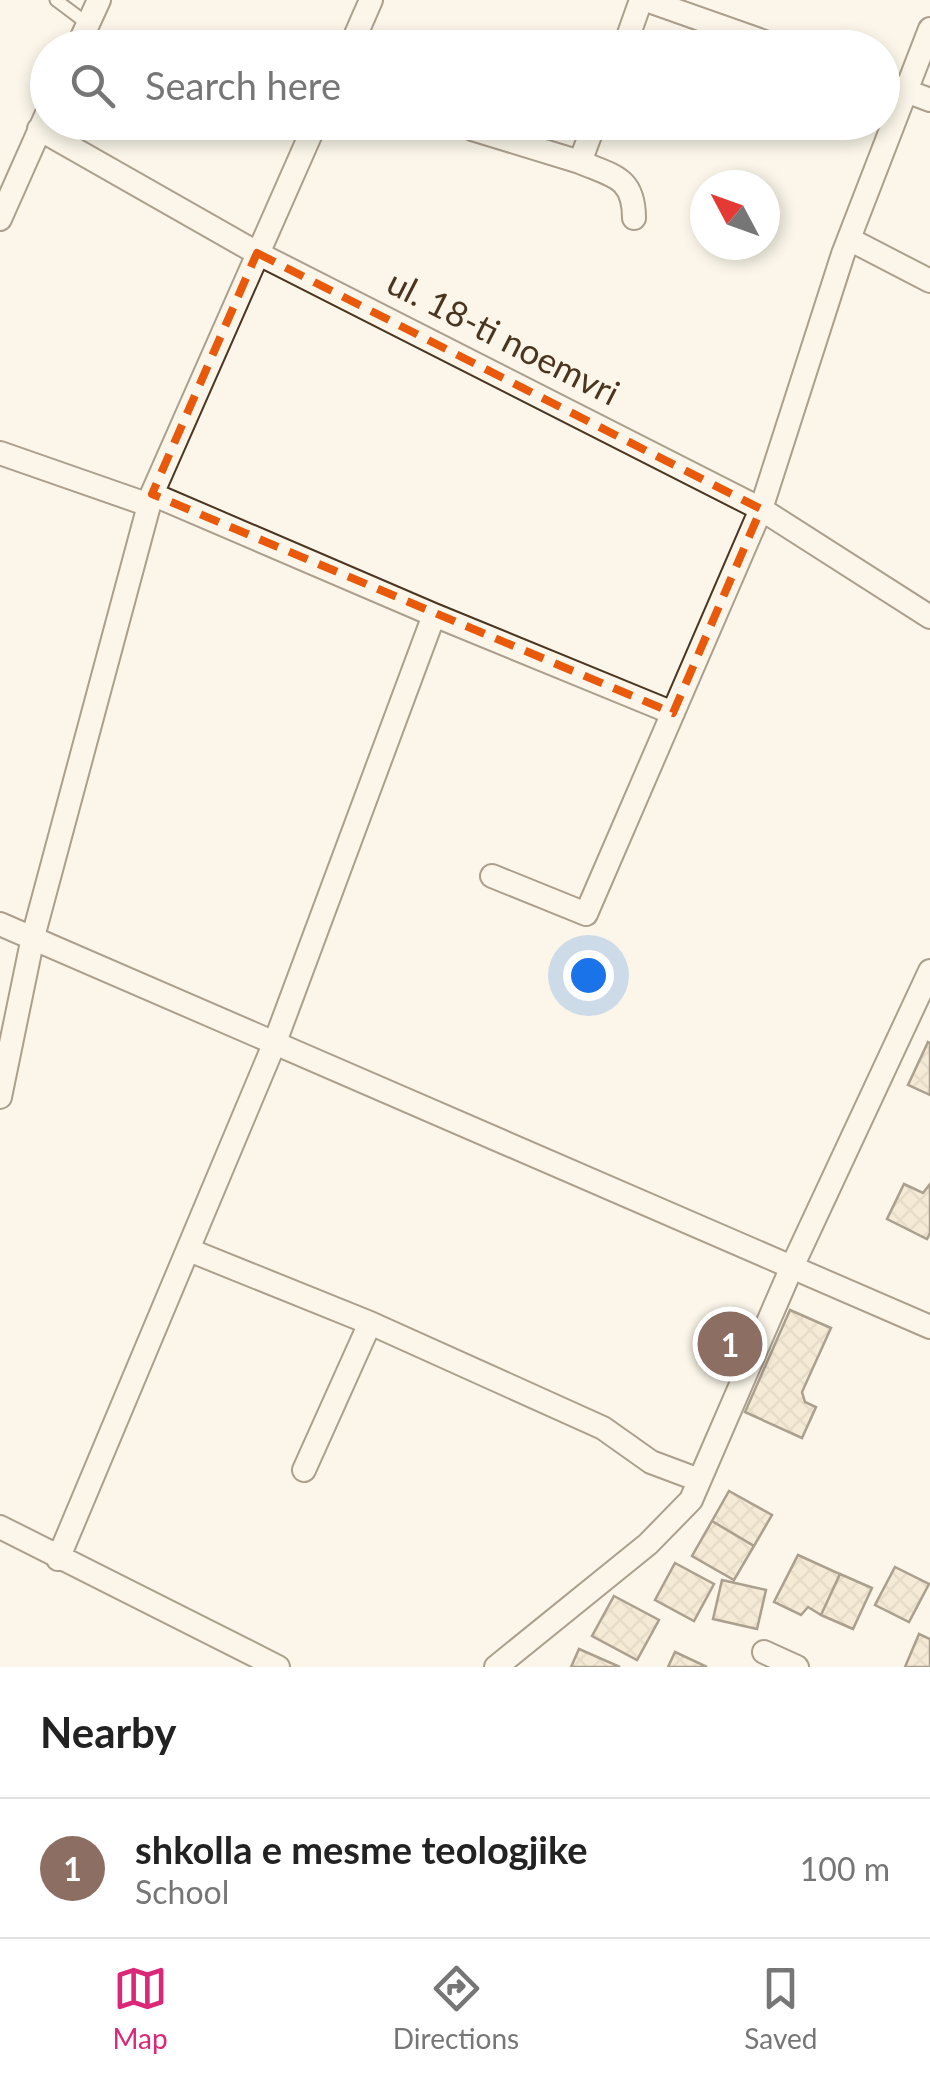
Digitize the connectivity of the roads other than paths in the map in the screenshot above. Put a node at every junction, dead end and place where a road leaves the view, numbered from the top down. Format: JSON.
{"nodes":[{"id":1,"x":56,"y":0,"type":"edge"},
{"id":2,"x":100,"y":0,"type":"edge"},
{"id":3,"x":371,"y":0,"type":"edge"},
{"id":4,"x":644,"y":0,"type":"edge"},
{"id":5,"x":88,"y":24,"type":"junction"},
{"id":6,"x":930,"y":29,"type":"edge"},
{"id":7,"x":85,"y":30,"type":"edge"},
{"id":8,"x":358,"y":30,"type":"edge"},
{"id":9,"x":632,"y":30,"type":"edge"},
{"id":10,"x":730,"y":30,"type":"edge"},
{"id":11,"x":919,"y":96,"type":"edge"},
{"id":12,"x":900,"y":135,"type":"edge"},
{"id":13,"x":34,"y":140,"type":"edge"},
{"id":14,"x":75,"y":140,"type":"edge"},
{"id":15,"x":308,"y":140,"type":"edge"},
{"id":16,"x":508,"y":140,"type":"edge"},
{"id":17,"x":589,"y":140,"type":"edge"},
{"id":18,"x":897,"y":140,"type":"edge"},
{"id":19,"x":580,"y":162,"type":"junction"},
{"id":20,"x":634,"y":218,"type":"dead end"},
{"id":21,"x":0,"y":219,"type":"edge"},
{"id":22,"x":849,"y":239,"type":"junction"},
{"id":23,"x":258,"y":253,"type":"junction"},
{"id":24,"x":930,"y":281,"type":"edge"},
{"id":25,"x":0,"y":453,"type":"edge"},
{"id":26,"x":151,"y":500,"type":"junction"},
{"id":27,"x":761,"y":509,"type":"junction"},
{"id":28,"x":434,"y":615,"type":"junction"},
{"id":29,"x":930,"y":617,"type":"edge"},
{"id":30,"x":673,"y":712,"type":"junction"},
{"id":31,"x":492,"y":876,"type":"dead end"},
{"id":32,"x":0,"y":924,"type":"edge"},
{"id":33,"x":34,"y":937,"type":"junction"},
{"id":34,"x":930,"y":971,"type":"edge"},
{"id":35,"x":275,"y":1042,"type":"junction"},
{"id":36,"x":0,"y":1098,"type":"edge"},
{"id":37,"x":189,"y":1250,"type":"junction"},
{"id":38,"x":791,"y":1269,"type":"junction"},
{"id":39,"x":370,"y":1323,"type":"junction"},
{"id":40,"x":930,"y":1328,"type":"edge"},
{"id":41,"x":304,"y":1470,"type":"dead end"},
{"id":42,"x":699,"y":1480,"type":"junction"},
{"id":43,"x":0,"y":1527,"type":"edge"},
{"id":44,"x":58,"y":1559,"type":"junction"},
{"id":45,"x":764,"y":1652,"type":"dead end"},
{"id":46,"x":278,"y":1667,"type":"edge"},
{"id":47,"x":496,"y":1667,"type":"edge"},
{"id":48,"x":797,"y":1667,"type":"edge"}],
"edges":[{"from":1,"to":5,"type":"lane"},
{"from":2,"to":5,"type":"street"},
{"from":3,"to":8,"type":"street"},
{"from":4,"to":9,"type":"street"},
{"from":4,"to":10,"type":"street"},
{"from":5,"to":7,"type":"street"},
{"from":6,"to":11,"type":"street"},
{"from":11,"to":12,"type":"street"},
{"from":13,"to":21,"type":"street"},
{"from":14,"to":23,"type":"street","name":"ul. 18-ti noemvri"},
{"from":15,"to":23,"type":"street"},
{"from":16,"to":19,"type":"street"},
{"from":17,"to":19,"type":"street"},
{"from":18,"to":22,"type":"street"},
{"from":19,"to":20,"type":"street"},
{"from":22,"to":24,"type":"street"},
{"from":22,"to":27,"type":"street"},
{"from":23,"to":26,"type":"street"},
{"from":23,"to":27,"type":"street","name":"ul. 18-ti noemvri"},
{"from":25,"to":26,"type":"street"},
{"from":26,"to":28,"type":"street"},
{"from":26,"to":33,"type":"street"},
{"from":27,"to":29,"type":"street","name":"ul. 18-ti noemvri"},
{"from":27,"to":30,"type":"street"},
{"from":28,"to":30,"type":"street"},
{"from":28,"to":35,"type":"street"},
{"from":30,"to":31,"type":"street"},
{"from":32,"to":33,"type":"street"},
{"from":33,"to":35,"type":"street"},
{"from":33,"to":36,"type":"street"},
{"from":34,"to":38,"type":"street"},
{"from":35,"to":37,"type":"street"},
{"from":35,"to":38,"type":"street"},
{"from":37,"to":39,"type":"street"},
{"from":37,"to":44,"type":"street"},
{"from":38,"to":40,"type":"street"},
{"from":38,"to":42,"type":"street"},
{"from":39,"to":41,"type":"street"},
{"from":39,"to":42,"type":"street"},
{"from":42,"to":47,"type":"street"},
{"from":43,"to":44,"type":"street"},
{"from":44,"to":46,"type":"street"},
{"from":45,"to":48,"type":"street"}]}
